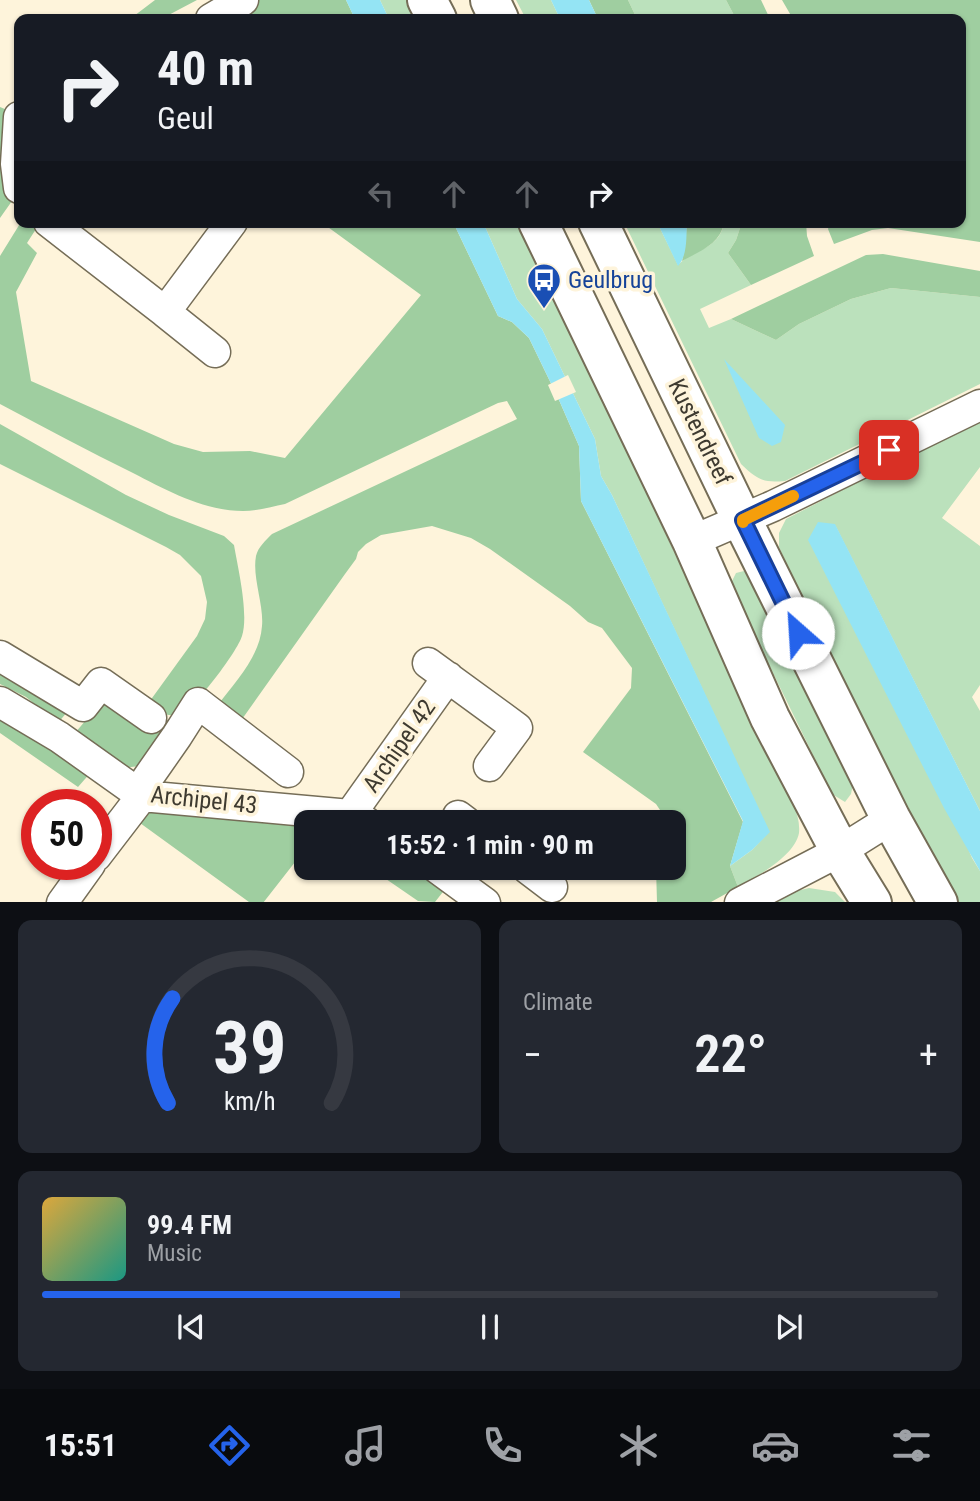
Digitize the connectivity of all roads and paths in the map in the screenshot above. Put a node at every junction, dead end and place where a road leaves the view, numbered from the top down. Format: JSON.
{"nodes":[{"id":1,"x":243,"y":0,"type":"edge"},
{"id":2,"x":219,"y":14,"type":"edge"},
{"id":3,"x":57,"y":228,"type":"edge"},
{"id":4,"x":228,"y":228,"type":"edge"},
{"id":5,"x":541,"y":228,"type":"edge"},
{"id":6,"x":601,"y":228,"type":"edge"},
{"id":7,"x":165,"y":312,"type":"junction"},
{"id":8,"x":215,"y":352,"type":"dead end"},
{"id":9,"x":980,"y":405,"type":"edge"},
{"id":10,"x":743,"y":520,"type":"junction"},
{"id":11,"x":692,"y":541,"type":"junction"},
{"id":12,"x":0,"y":656,"type":"edge"},
{"id":13,"x":0,"y":702,"type":"edge"},
{"id":14,"x":83,"y":706,"type":"junction"},
{"id":15,"x":151,"y":718,"type":"dead end"},
{"id":16,"x":59,"y":737,"type":"junction"},
{"id":17,"x":489,"y":766,"type":"dead end"},
{"id":18,"x":288,"y":772,"type":"dead end"},
{"id":19,"x":142,"y":796,"type":"junction"},
{"id":20,"x":300,"y":810,"type":"edge"},
{"id":21,"x":363,"y":810,"type":"edge"},
{"id":22,"x":891,"y":819,"type":"junction"},
{"id":23,"x":112,"y":835,"type":"edge"},
{"id":24,"x":840,"y":851,"type":"junction"},
{"id":25,"x":78,"y":880,"type":"edge"},
{"id":26,"x":456,"y":880,"type":"edge"},
{"id":27,"x":543,"y":880,"type":"edge"},
{"id":28,"x":552,"y":887,"type":"dead end"},
{"id":29,"x":472,"y":890,"type":"edge"},
{"id":30,"x":62,"y":902,"type":"edge"},
{"id":31,"x":740,"y":902,"type":"edge"},
{"id":32,"x":872,"y":902,"type":"edge"},
{"id":33,"x":938,"y":902,"type":"edge"}],
"edges":[{"from":1,"to":2,"type":"street"},
{"from":3,"to":7,"type":"street"},
{"from":4,"to":7,"type":"street"},
{"from":5,"to":11,"type":"main road"},
{"from":6,"to":10,"type":"main road","name":"Kustendreef"},
{"from":7,"to":8,"type":"street"},
{"from":9,"to":10,"type":"street"},
{"from":10,"to":11,"type":"street"},
{"from":10,"to":22,"type":"main road","name":"Kustendreef"},
{"from":11,"to":24,"type":"main road"},
{"from":12,"to":14,"type":"street"},
{"from":13,"to":16,"type":"street","name":"Archipel 43"},
{"from":14,"to":15,"type":"street"},
{"from":14,"to":16,"type":"street"},
{"from":16,"to":19,"type":"street","name":"Archipel 43"},
{"from":17,"to":21,"type":"street","name":"Archipel 42"},
{"from":18,"to":19,"type":"street"},
{"from":19,"to":20,"type":"street","name":"Archipel 43"},
{"from":19,"to":23,"type":"street"},
{"from":22,"to":24,"type":"street"},
{"from":22,"to":33,"type":"main road","name":"Kustendreef"},
{"from":24,"to":31,"type":"street"},
{"from":24,"to":32,"type":"main road"},
{"from":25,"to":30,"type":"street"},
{"from":26,"to":29,"type":"street"},
{"from":27,"to":28,"type":"street"}]}
